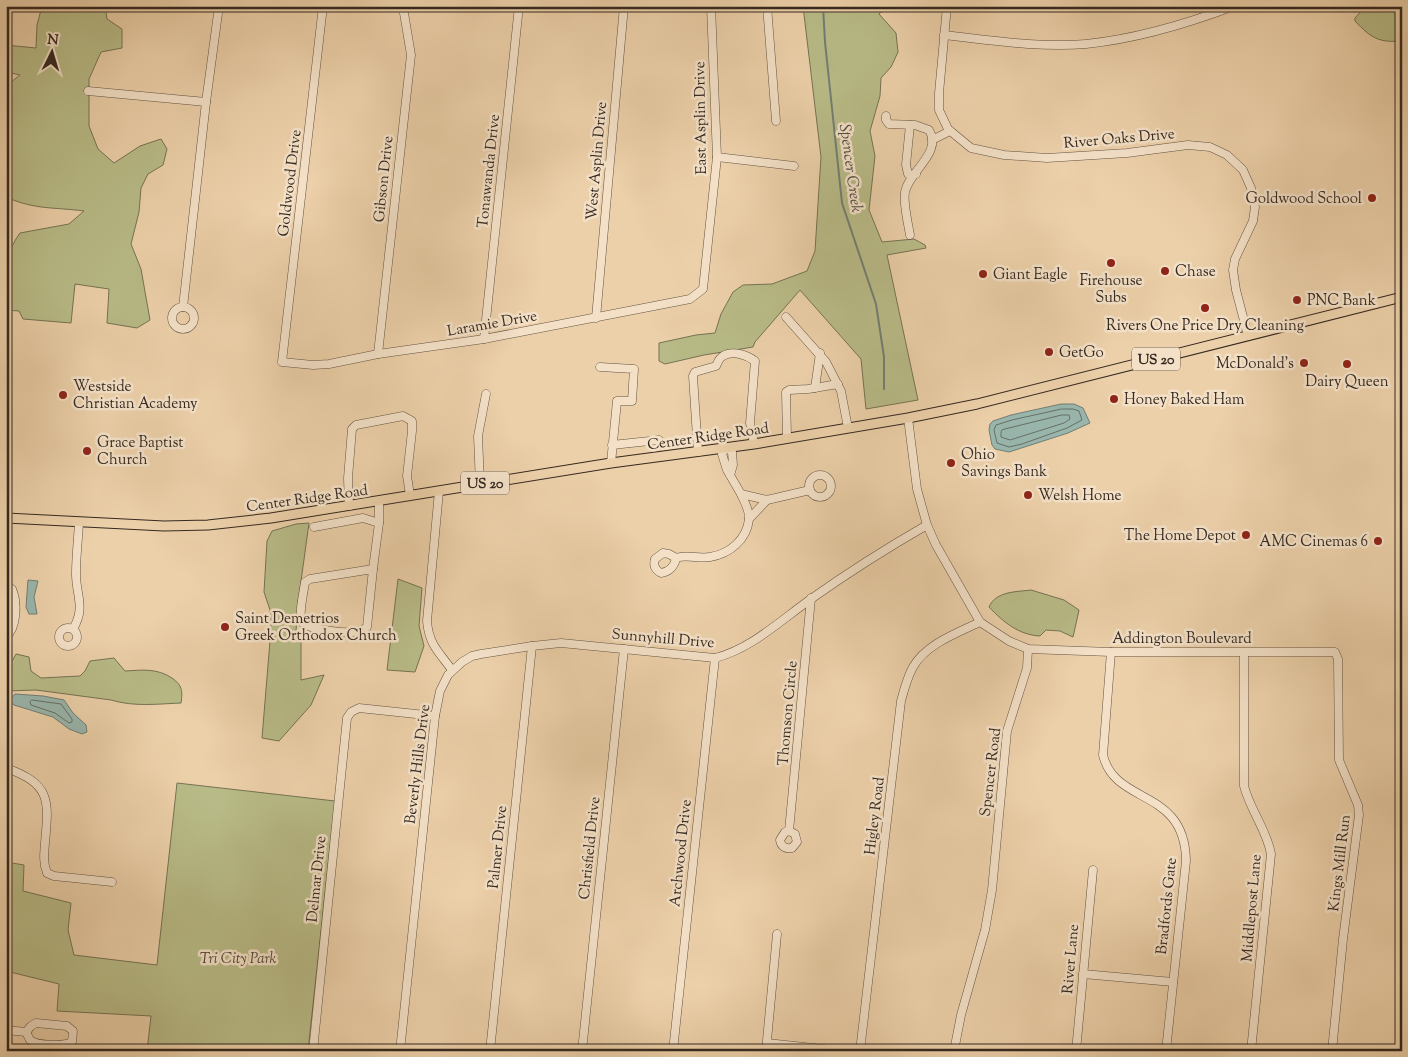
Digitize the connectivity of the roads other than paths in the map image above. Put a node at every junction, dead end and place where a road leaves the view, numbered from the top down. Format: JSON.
{"nodes":[{"id":1,"x":219,"y":6,"type":"edge"},
{"id":2,"x":323,"y":6,"type":"edge"},
{"id":3,"x":405,"y":6,"type":"edge"},
{"id":4,"x":519,"y":6,"type":"edge"},
{"id":5,"x":624,"y":6,"type":"edge"},
{"id":6,"x":711,"y":6,"type":"edge"},
{"id":7,"x":767,"y":6,"type":"edge"},
{"id":8,"x":947,"y":6,"type":"edge"},
{"id":9,"x":1234,"y":6,"type":"edge"},
{"id":10,"x":944,"y":35,"type":"junction"},
{"id":11,"x":88,"y":91,"type":"dead end"},
{"id":12,"x":206,"y":102,"type":"junction"},
{"id":13,"x":886,"y":116,"type":"dead end"},
{"id":14,"x":776,"y":121,"type":"dead end"},
{"id":15,"x":944,"y":121,"type":"junction"},
{"id":16,"x":910,"y":125,"type":"junction"},
{"id":17,"x":929,"y":130,"type":"junction"},
{"id":18,"x":950,"y":131,"type":"junction"},
{"id":19,"x":932,"y":140,"type":"junction"},
{"id":20,"x":717,"y":158,"type":"junction"},
{"id":21,"x":794,"y":166,"type":"dead end"},
{"id":22,"x":916,"y":174,"type":"junction"},
{"id":23,"x":910,"y":235,"type":"dead end"},
{"id":24,"x":703,"y":289,"type":"joint"},
{"id":25,"x":1402,"y":297,"type":"edge"},
{"id":26,"x":183,"y":307,"type":"dead end"},
{"id":27,"x":786,"y":317,"type":"dead end"},
{"id":28,"x":596,"y":318,"type":"junction"},
{"id":29,"x":1248,"y":336,"type":"junction"},
{"id":30,"x":484,"y":339,"type":"junction"},
{"id":31,"x":820,"y":353,"type":"junction"},
{"id":32,"x":378,"y":354,"type":"junction"},
{"id":33,"x":282,"y":362,"type":"joint"},
{"id":34,"x":600,"y":367,"type":"dead end"},
{"id":35,"x":838,"y":384,"type":"junction"},
{"id":36,"x":815,"y":388,"type":"junction"},
{"id":37,"x":486,"y":394,"type":"dead end"},
{"id":38,"x":908,"y":418,"type":"junction"},
{"id":39,"x":848,"y":428,"type":"junction"},
{"id":40,"x":787,"y":438,"type":"junction"},
{"id":41,"x":659,"y":440,"type":"dead end"},
{"id":42,"x":754,"y":444,"type":"junction"},
{"id":43,"x":612,"y":445,"type":"junction"},
{"id":44,"x":726,"y":447,"type":"junction"},
{"id":45,"x":698,"y":452,"type":"junction"},
{"id":46,"x":611,"y":463,"type":"junction"},
{"id":47,"x":480,"y":484,"type":"junction"},
{"id":48,"x":810,"y":490,"type":"dead end"},
{"id":49,"x":439,"y":491,"type":"junction"},
{"id":50,"x":741,"y":494,"type":"junction"},
{"id":51,"x":410,"y":495,"type":"junction"},
{"id":52,"x":766,"y":500,"type":"junction"},
{"id":53,"x":379,"y":501,"type":"junction"},
{"id":54,"x":349,"y":506,"type":"junction"},
{"id":55,"x":6,"y":518,"type":"edge"},
{"id":56,"x":749,"y":519,"type":"junction"},
{"id":57,"x":79,"y":523,"type":"junction"},
{"id":58,"x":379,"y":523,"type":"junction"},
{"id":59,"x":927,"y":525,"type":"junction"},
{"id":60,"x":314,"y":527,"type":"dead end"},
{"id":61,"x":676,"y":558,"type":"dead end"},
{"id":62,"x":373,"y":569,"type":"junction"},
{"id":63,"x":6,"y":587,"type":"edge"},
{"id":64,"x":812,"y":598,"type":"junction"},
{"id":65,"x":980,"y":622,"type":"junction"},
{"id":66,"x":73,"y":629,"type":"dead end"},
{"id":67,"x":6,"y":637,"type":"edge"},
{"id":68,"x":532,"y":646,"type":"junction"},
{"id":69,"x":624,"y":649,"type":"junction"},
{"id":70,"x":1028,"y":650,"type":"junction"},
{"id":71,"x":1111,"y":652,"type":"junction"},
{"id":72,"x":1335,"y":652,"type":"joint"},
{"id":73,"x":1244,"y":653,"type":"junction"},
{"id":74,"x":715,"y":658,"type":"junction"},
{"id":75,"x":452,"y":670,"type":"junction"},
{"id":76,"x":435,"y":716,"type":"junction"},
{"id":77,"x":6,"y":768,"type":"edge"},
{"id":78,"x":790,"y":831,"type":"dead end"},
{"id":79,"x":1093,"y":870,"type":"dead end"},
{"id":80,"x":112,"y":882,"type":"dead end"},
{"id":81,"x":777,"y":934,"type":"dead end"},
{"id":82,"x":1083,"y":974,"type":"junction"},
{"id":83,"x":1173,"y":982,"type":"junction"},
{"id":84,"x":6,"y":1030,"type":"edge"},
{"id":85,"x":26,"y":1032,"type":"junction"},
{"id":86,"x":766,"y":1047,"type":"edge"},
{"id":87,"x":313,"y":1051,"type":"edge"},
{"id":88,"x":400,"y":1051,"type":"edge"},
{"id":89,"x":490,"y":1051,"type":"edge"},
{"id":90,"x":582,"y":1051,"type":"edge"},
{"id":91,"x":673,"y":1051,"type":"edge"},
{"id":92,"x":840,"y":1051,"type":"edge"},
{"id":93,"x":860,"y":1051,"type":"edge"},
{"id":94,"x":954,"y":1051,"type":"edge"},
{"id":95,"x":1076,"y":1051,"type":"edge"},
{"id":96,"x":1166,"y":1051,"type":"edge"},
{"id":97,"x":1251,"y":1051,"type":"edge"},
{"id":98,"x":1332,"y":1051,"type":"edge"}],
"edges":[{"from":1,"to":12,"type":"street"},
{"from":2,"to":33,"type":"street","name":"Goldwood Drive"},
{"from":3,"to":32,"type":"street","name":"Gibson Drive"},
{"from":4,"to":30,"type":"street","name":"Tonawanda Drive"},
{"from":5,"to":28,"type":"street","name":"West Asplin Drive"},
{"from":6,"to":20,"type":"street","name":"East Asplin Drive"},
{"from":7,"to":14,"type":"street"},
{"from":8,"to":10,"type":"street","name":"River Oaks Drive"},
{"from":9,"to":10,"type":"street"},
{"from":10,"to":15,"type":"street","name":"River Oaks Drive"},
{"from":11,"to":12,"type":"street"},
{"from":12,"to":26,"type":"street"},
{"from":13,"to":16,"type":"street"},
{"from":15,"to":17,"type":"street"},
{"from":15,"to":18,"type":"street","name":"River Oaks Drive"},
{"from":16,"to":17,"type":"street"},
{"from":16,"to":22,"type":"street"},
{"from":17,"to":19,"type":"street"},
{"from":18,"to":19,"type":"street"},
{"from":18,"to":29,"type":"street","name":"River Oaks Drive"},
{"from":19,"to":22,"type":"street"},
{"from":20,"to":21,"type":"street"},
{"from":20,"to":24,"type":"street","name":"East Asplin Drive"},
{"from":22,"to":23,"type":"street"},
{"from":24,"to":28,"type":"street","name":"Laramie Drive"},
{"from":25,"to":29,"type":"main road","name":"Center Ridge Road","number":"US 20"},
{"from":27,"to":31,"type":"street"},
{"from":28,"to":30,"type":"street","name":"Laramie Drive"},
{"from":29,"to":38,"type":"main road","name":"Center Ridge Road","number":"US 20"},
{"from":30,"to":32,"type":"street","name":"Laramie Drive"},
{"from":31,"to":35,"type":"street"},
{"from":31,"to":36,"type":"street"},
{"from":32,"to":33,"type":"street","name":"Laramie Drive"},
{"from":34,"to":43,"type":"street"},
{"from":35,"to":36,"type":"street"},
{"from":35,"to":39,"type":"street"},
{"from":36,"to":40,"type":"street"},
{"from":37,"to":47,"type":"street"},
{"from":38,"to":39,"type":"main road","name":"Center Ridge Road","number":"US 20"},
{"from":38,"to":59,"type":"street"},
{"from":39,"to":40,"type":"main road","name":"Center Ridge Road","number":"US 20"},
{"from":40,"to":42,"type":"main road","name":"Center Ridge Road","number":"US 20"},
{"from":41,"to":43,"type":"street"},
{"from":42,"to":44,"type":"main road","name":"Center Ridge Road","number":"US 20"},
{"from":42,"to":45,"type":"street"},
{"from":43,"to":46,"type":"street"},
{"from":44,"to":45,"type":"main road","name":"Center Ridge Road","number":"US 20"},
{"from":44,"to":50,"type":"street"},
{"from":45,"to":46,"type":"main road","name":"Center Ridge Road","number":"US 20"},
{"from":46,"to":47,"type":"main road","name":"Center Ridge Road","number":"US 20"},
{"from":47,"to":49,"type":"main road","name":"Center Ridge Road","number":"US 20"},
{"from":48,"to":52,"type":"street"},
{"from":49,"to":51,"type":"main road","name":"Center Ridge Road","number":"US 20"},
{"from":49,"to":75,"type":"street"},
{"from":50,"to":52,"type":"street"},
{"from":50,"to":56,"type":"street"},
{"from":51,"to":53,"type":"main road","name":"Center Ridge Road","number":"US 20"},
{"from":51,"to":54,"type":"street"},
{"from":52,"to":56,"type":"street"},
{"from":53,"to":54,"type":"main road","name":"Center Ridge Road","number":"US 20"},
{"from":53,"to":58,"type":"street"},
{"from":54,"to":57,"type":"main road","name":"Center Ridge Road","number":"US 20"},
{"from":55,"to":57,"type":"main road","name":"Center Ridge Road","number":"US 20"},
{"from":56,"to":61,"type":"street"},
{"from":57,"to":66,"type":"street"},
{"from":58,"to":60,"type":"street"},
{"from":58,"to":62,"type":"street"},
{"from":59,"to":64,"type":"street","name":"Sunnyhill Drive"},
{"from":59,"to":65,"type":"street"},
{"from":62,"to":62,"type":"street"},
{"from":63,"to":67,"type":"street"},
{"from":64,"to":74,"type":"street","name":"Sunnyhill Drive"},
{"from":64,"to":78,"type":"street","name":"Thomson Circle"},
{"from":65,"to":70,"type":"street"},
{"from":65,"to":93,"type":"street","name":"Higley Road"},
{"from":68,"to":69,"type":"street","name":"Sunnyhill Drive"},
{"from":68,"to":75,"type":"street","name":"Sunnyhill Drive"},
{"from":68,"to":89,"type":"street","name":"Palmer Drive"},
{"from":69,"to":74,"type":"street","name":"Sunnyhill Drive"},
{"from":69,"to":90,"type":"street","name":"Chrisfield Drive"},
{"from":70,"to":71,"type":"street","name":"Addington Boulevard"},
{"from":70,"to":94,"type":"street","name":"Spencer Road"},
{"from":71,"to":73,"type":"street","name":"Addington Boulevard"},
{"from":71,"to":83,"type":"street","name":"Bradfords Gate"},
{"from":72,"to":73,"type":"street","name":"Addington Boulevard"},
{"from":72,"to":98,"type":"street","name":"Kings Mill Run"},
{"from":73,"to":97,"type":"street","name":"Middlepost Lane"},
{"from":74,"to":91,"type":"street","name":"Archwood Drive"},
{"from":75,"to":76,"type":"street","name":"Beverly Hills Drive"},
{"from":76,"to":87,"type":"street","name":"Delmar Drive"},
{"from":76,"to":88,"type":"street","name":"Beverly Hills Drive"},
{"from":77,"to":80,"type":"street"},
{"from":79,"to":82,"type":"street","name":"River Lane"},
{"from":81,"to":86,"type":"street"},
{"from":82,"to":83,"type":"street"},
{"from":82,"to":95,"type":"street","name":"River Lane"},
{"from":83,"to":96,"type":"street","name":"Bradfords Gate"},
{"from":84,"to":85,"type":"street"},
{"from":85,"to":85,"type":"street"},
{"from":86,"to":92,"type":"street"}]}
